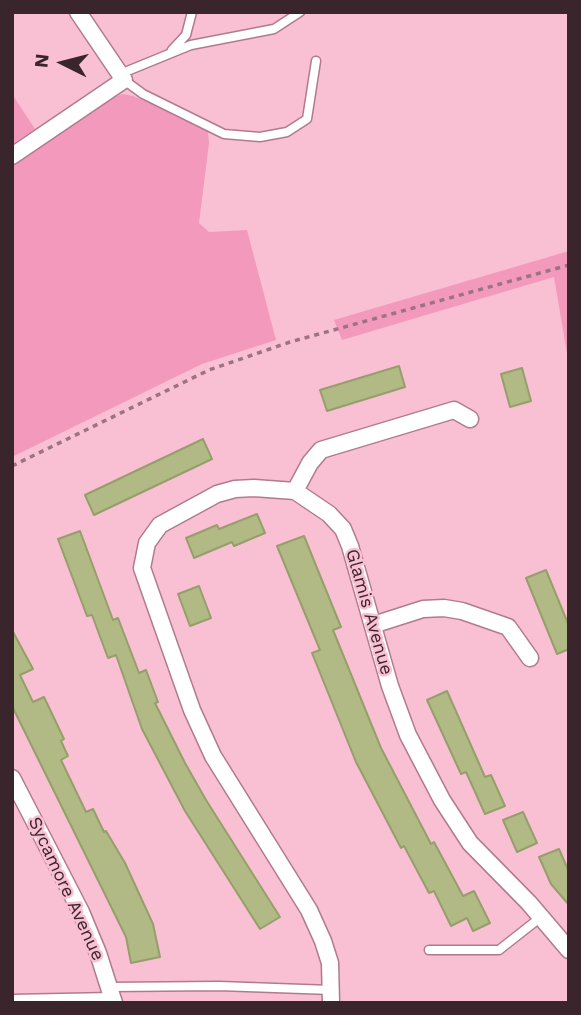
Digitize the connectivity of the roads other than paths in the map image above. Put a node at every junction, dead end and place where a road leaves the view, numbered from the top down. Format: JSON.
{"nodes":[{"id":1,"x":78,"y":12,"type":"edge"},
{"id":2,"x":192,"y":12,"type":"edge"},
{"id":3,"x":300,"y":12,"type":"edge"},
{"id":4,"x":170,"y":52,"type":"junction"},
{"id":5,"x":316,"y":61,"type":"dead end"},
{"id":6,"x":122,"y":77,"type":"junction"},
{"id":7,"x":12,"y":156,"type":"edge"},
{"id":8,"x":470,"y":419,"type":"dead end"},
{"id":9,"x":295,"y":491,"type":"junction"},
{"id":10,"x":373,"y":625,"type":"junction"},
{"id":11,"x":530,"y":658,"type":"dead end"},
{"id":12,"x":12,"y":778,"type":"edge"},
{"id":13,"x":541,"y":917,"type":"junction"},
{"id":14,"x":429,"y":950,"type":"dead end"},
{"id":15,"x":569,"y":950,"type":"edge"},
{"id":16,"x":112,"y":996,"type":"edge"},
{"id":17,"x":331,"y":996,"type":"edge"},
{"id":18,"x":12,"y":999,"type":"edge"}],
"edges":[{"from":1,"to":6,"type":"street"},
{"from":2,"to":4,"type":"lane"},
{"from":3,"to":4,"type":"lane"},
{"from":4,"to":6,"type":"lane"},
{"from":5,"to":6,"type":"lane"},
{"from":6,"to":7,"type":"street"},
{"from":8,"to":9,"type":"street"},
{"from":9,"to":10,"type":"street","name":"Glamis Avenue"},
{"from":9,"to":17,"type":"street","name":"Glamis Avenue"},
{"from":10,"to":11,"type":"street"},
{"from":10,"to":13,"type":"street","name":"Glamis Avenue"},
{"from":12,"to":16,"type":"street","name":"Sycamore Avenue"},
{"from":13,"to":14,"type":"lane"},
{"from":13,"to":15,"type":"street","name":"Glamis Avenue"},
{"from":16,"to":17,"type":"lane"},
{"from":16,"to":18,"type":"lane"}]}
